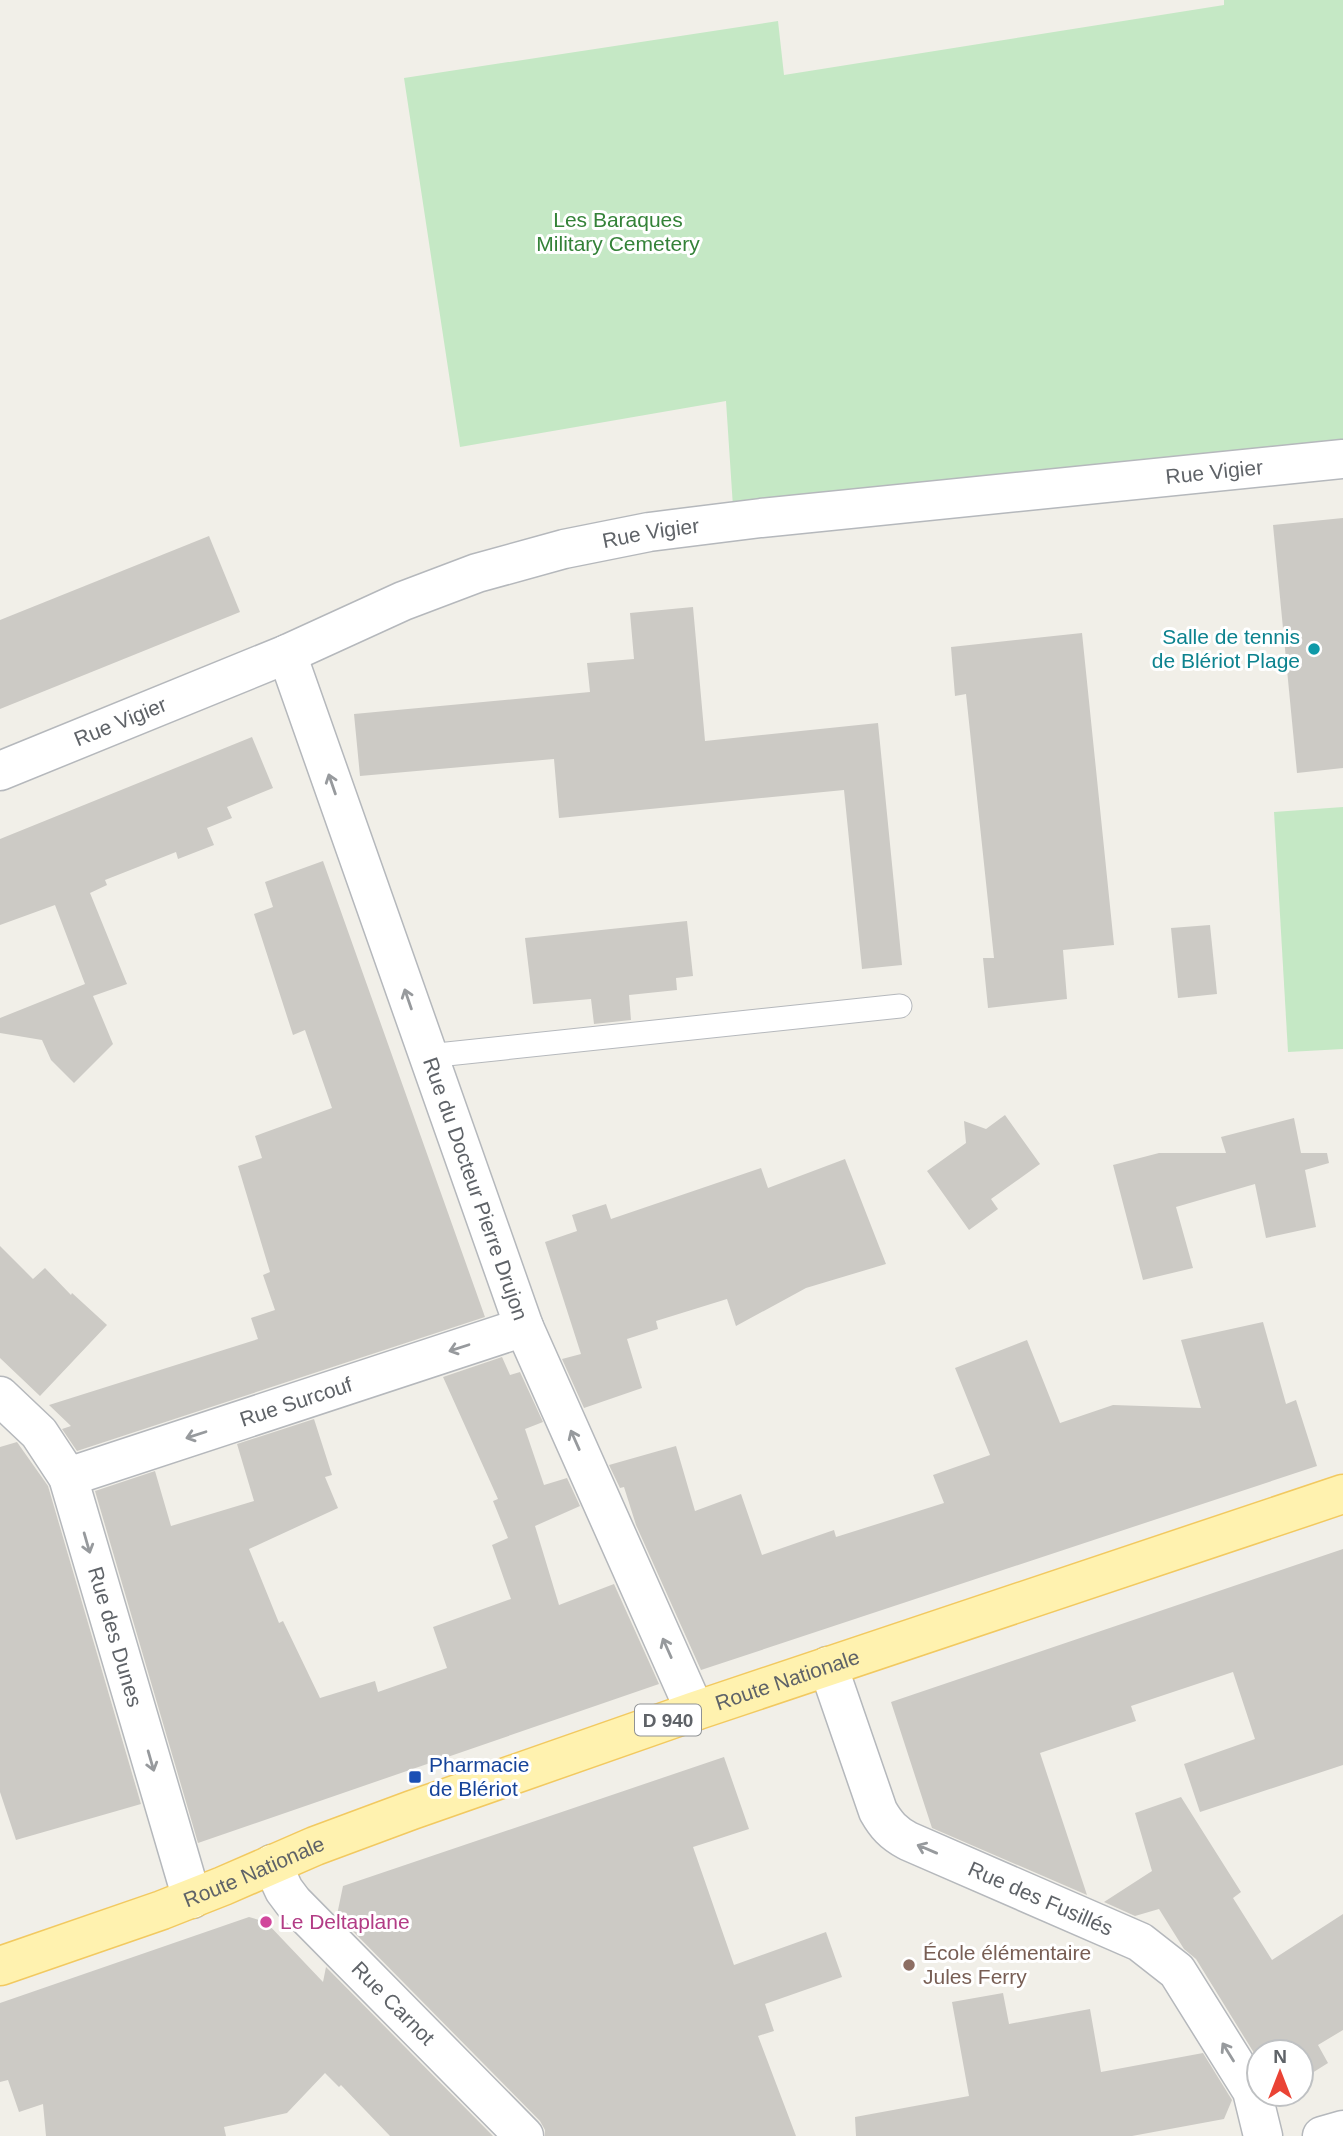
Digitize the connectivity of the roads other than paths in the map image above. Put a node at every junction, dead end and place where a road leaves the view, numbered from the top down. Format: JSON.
{"nodes":[{"id":1,"x":1343,"y":459,"type":"edge"},
{"id":2,"x":287,"y":654,"type":"junction"},
{"id":3,"x":0,"y":771,"type":"edge"},
{"id":4,"x":901,"y":1006,"type":"dead end"},
{"id":5,"x":428,"y":1056,"type":"junction"},
{"id":6,"x":524,"y":1327,"type":"junction"},
{"id":7,"x":0,"y":1396,"type":"edge"},
{"id":8,"x":68,"y":1477,"type":"junction"},
{"id":9,"x":1343,"y":1494,"type":"edge"},
{"id":10,"x":828,"y":1666,"type":"junction"},
{"id":11,"x":695,"y":1710,"type":"junction"},
{"id":12,"x":272,"y":1864,"type":"junction"},
{"id":13,"x":192,"y":1899,"type":"junction"},
{"id":14,"x":0,"y":1966,"type":"edge"},
{"id":15,"x":1343,"y":2130,"type":"edge"},
{"id":16,"x":523,"y":2136,"type":"edge"},
{"id":17,"x":1263,"y":2136,"type":"edge"},
{"id":18,"x":1322,"y":2136,"type":"edge"}],
"edges":[{"from":1,"to":2,"type":"street","name":"Rue Vigier"},
{"from":2,"to":3,"type":"street","name":"Rue Vigier"},
{"from":5,"to":2,"type":"street","name":"Rue du Docteur Pierre Drujon","one_way":true},
{"from":4,"to":5,"type":"lane"},
{"from":5,"to":6,"type":"street","name":"Rue du Docteur Pierre Drujon"},
{"from":6,"to":8,"type":"street","name":"Rue Surcouf","one_way":true},
{"from":11,"to":6,"type":"street","name":"Rue du Docteur Pierre Drujon","one_way":true},
{"from":7,"to":8,"type":"street","name":"Rue des Dunes"},
{"from":8,"to":13,"type":"street","name":"Rue des Dunes","one_way":true},
{"from":9,"to":10,"type":"main road","name":"Route Nationale","number":"D 940"},
{"from":10,"to":11,"type":"main road","name":"Route Nationale","number":"D 940"},
{"from":17,"to":10,"type":"street","name":"Rue des Fusillés","one_way":true},
{"from":11,"to":12,"type":"main road","name":"Route Nationale","number":"D 940"},
{"from":12,"to":13,"type":"main road","name":"Route Nationale","number":"D 940"},
{"from":12,"to":16,"type":"street","name":"Rue Carnot"},
{"from":13,"to":14,"type":"main road","name":"Route Nationale","number":"D 940"},
{"from":15,"to":18,"type":"street"}]}
